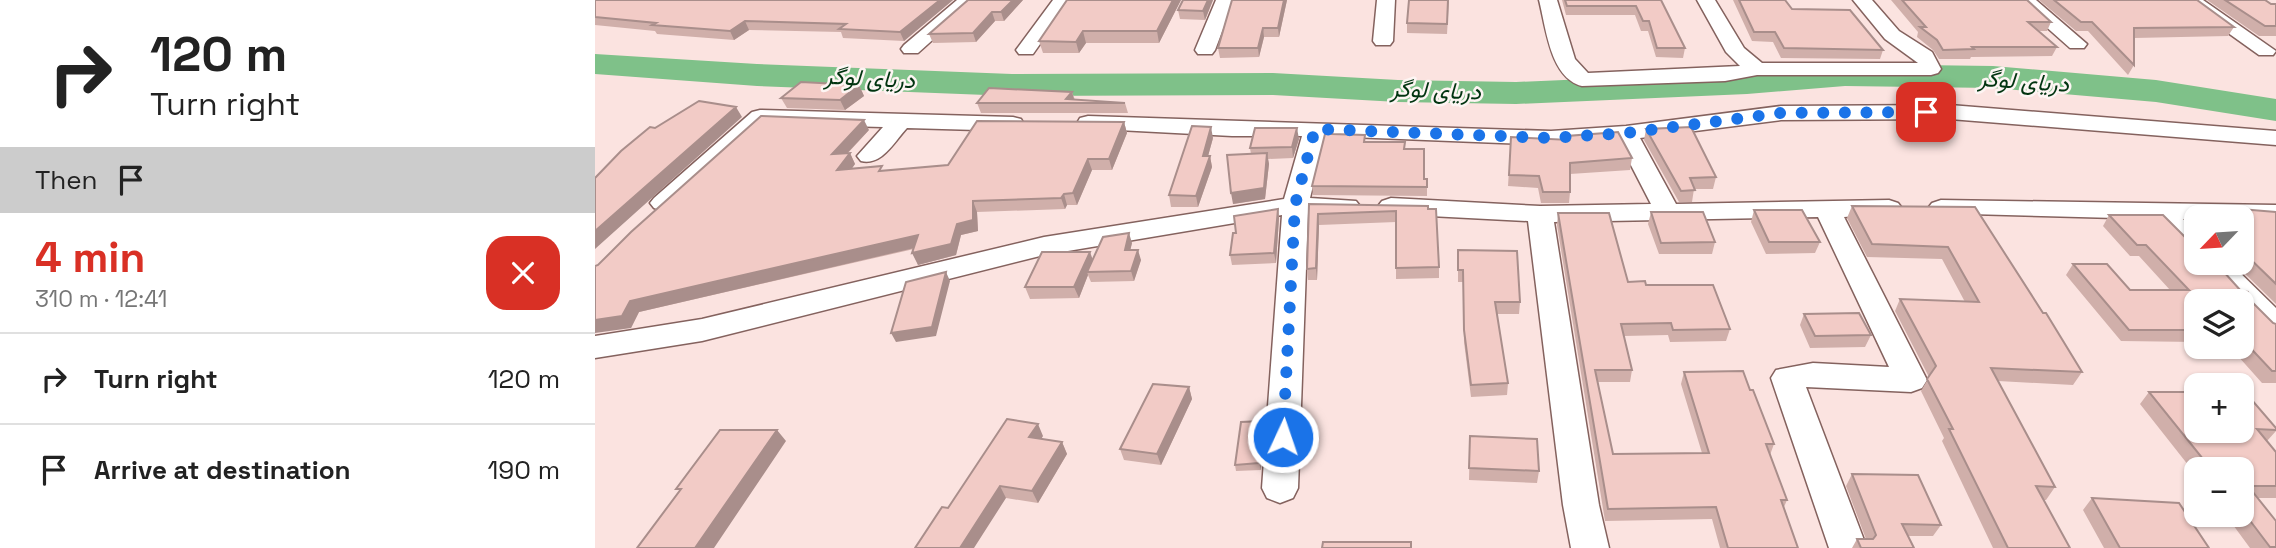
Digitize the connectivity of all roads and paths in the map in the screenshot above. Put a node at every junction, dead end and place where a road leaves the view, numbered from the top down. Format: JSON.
{"nodes":[{"id":1,"x":968,"y":0,"type":"edge"},
{"id":2,"x":1062,"y":0,"type":"edge"},
{"id":3,"x":1224,"y":0,"type":"edge"},
{"id":4,"x":1386,"y":0,"type":"edge"},
{"id":5,"x":1548,"y":0,"type":"edge"},
{"id":6,"x":1706,"y":0,"type":"edge"},
{"id":7,"x":1862,"y":0,"type":"edge"},
{"id":8,"x":2025,"y":0,"type":"edge"},
{"id":9,"x":2191,"y":0,"type":"edge"},
{"id":10,"x":1383,"y":41,"type":"dead end"},
{"id":11,"x":2077,"y":44,"type":"dead end"},
{"id":12,"x":911,"y":48,"type":"dead end"},
{"id":13,"x":1027,"y":50,"type":"dead end"},
{"id":14,"x":1205,"y":50,"type":"dead end"},
{"id":15,"x":2266,"y":51,"type":"dead end"},
{"id":16,"x":1757,"y":69,"type":"junction"},
{"id":17,"x":900,"y":122,"type":"junction"},
{"id":18,"x":1031,"y":124,"type":"edge"},
{"id":19,"x":1069,"y":124,"type":"edge"},
{"id":20,"x":1315,"y":129,"type":"junction"},
{"id":21,"x":1626,"y":133,"type":"junction"},
{"id":22,"x":2276,"y":138,"type":"edge"},
{"id":23,"x":869,"y":156,"type":"dead end"},
{"id":24,"x":1295,"y":205,"type":"junction"},
{"id":25,"x":1826,"y":207,"type":"junction"},
{"id":26,"x":1667,"y":211,"type":"junction"},
{"id":27,"x":2162,"y":213,"type":"junction"},
{"id":28,"x":2276,"y":213,"type":"edge"},
{"id":29,"x":1540,"y":214,"type":"junction"},
{"id":30,"x":648,"y":216,"type":"edge"},
{"id":31,"x":2184,"y":235,"type":"edge"},
{"id":32,"x":2225,"y":275,"type":"edge"},
{"id":33,"x":2276,"y":326,"type":"edge"},
{"id":34,"x":595,"y":347,"type":"edge"},
{"id":35,"x":1280,"y":488,"type":"dead end"},
{"id":36,"x":1590,"y":548,"type":"edge"},
{"id":37,"x":1848,"y":548,"type":"edge"}],
"edges":[{"from":1,"to":12,"type":"street"},
{"from":2,"to":13,"type":"street"},
{"from":3,"to":14,"type":"street"},
{"from":4,"to":10,"type":"street"},
{"from":5,"to":16,"type":"street"},
{"from":6,"to":16,"type":"street"},
{"from":7,"to":16,"type":"street"},
{"from":8,"to":11,"type":"street"},
{"from":9,"to":15,"type":"street"},
{"from":17,"to":18,"type":"street"},
{"from":17,"to":23,"type":"street"},
{"from":17,"to":30,"type":"street"},
{"from":19,"to":20,"type":"street"},
{"from":20,"to":21,"type":"street"},
{"from":20,"to":24,"type":"street"},
{"from":21,"to":22,"type":"street"},
{"from":21,"to":26,"type":"street"},
{"from":24,"to":29,"type":"street"},
{"from":24,"to":34,"type":"street"},
{"from":24,"to":35,"type":"street"},
{"from":25,"to":26,"type":"street"},
{"from":25,"to":27,"type":"street"},
{"from":25,"to":37,"type":"street"},
{"from":26,"to":29,"type":"street"},
{"from":27,"to":28,"type":"street"},
{"from":27,"to":31,"type":"street"},
{"from":29,"to":36,"type":"street"},
{"from":32,"to":33,"type":"street"}]}
